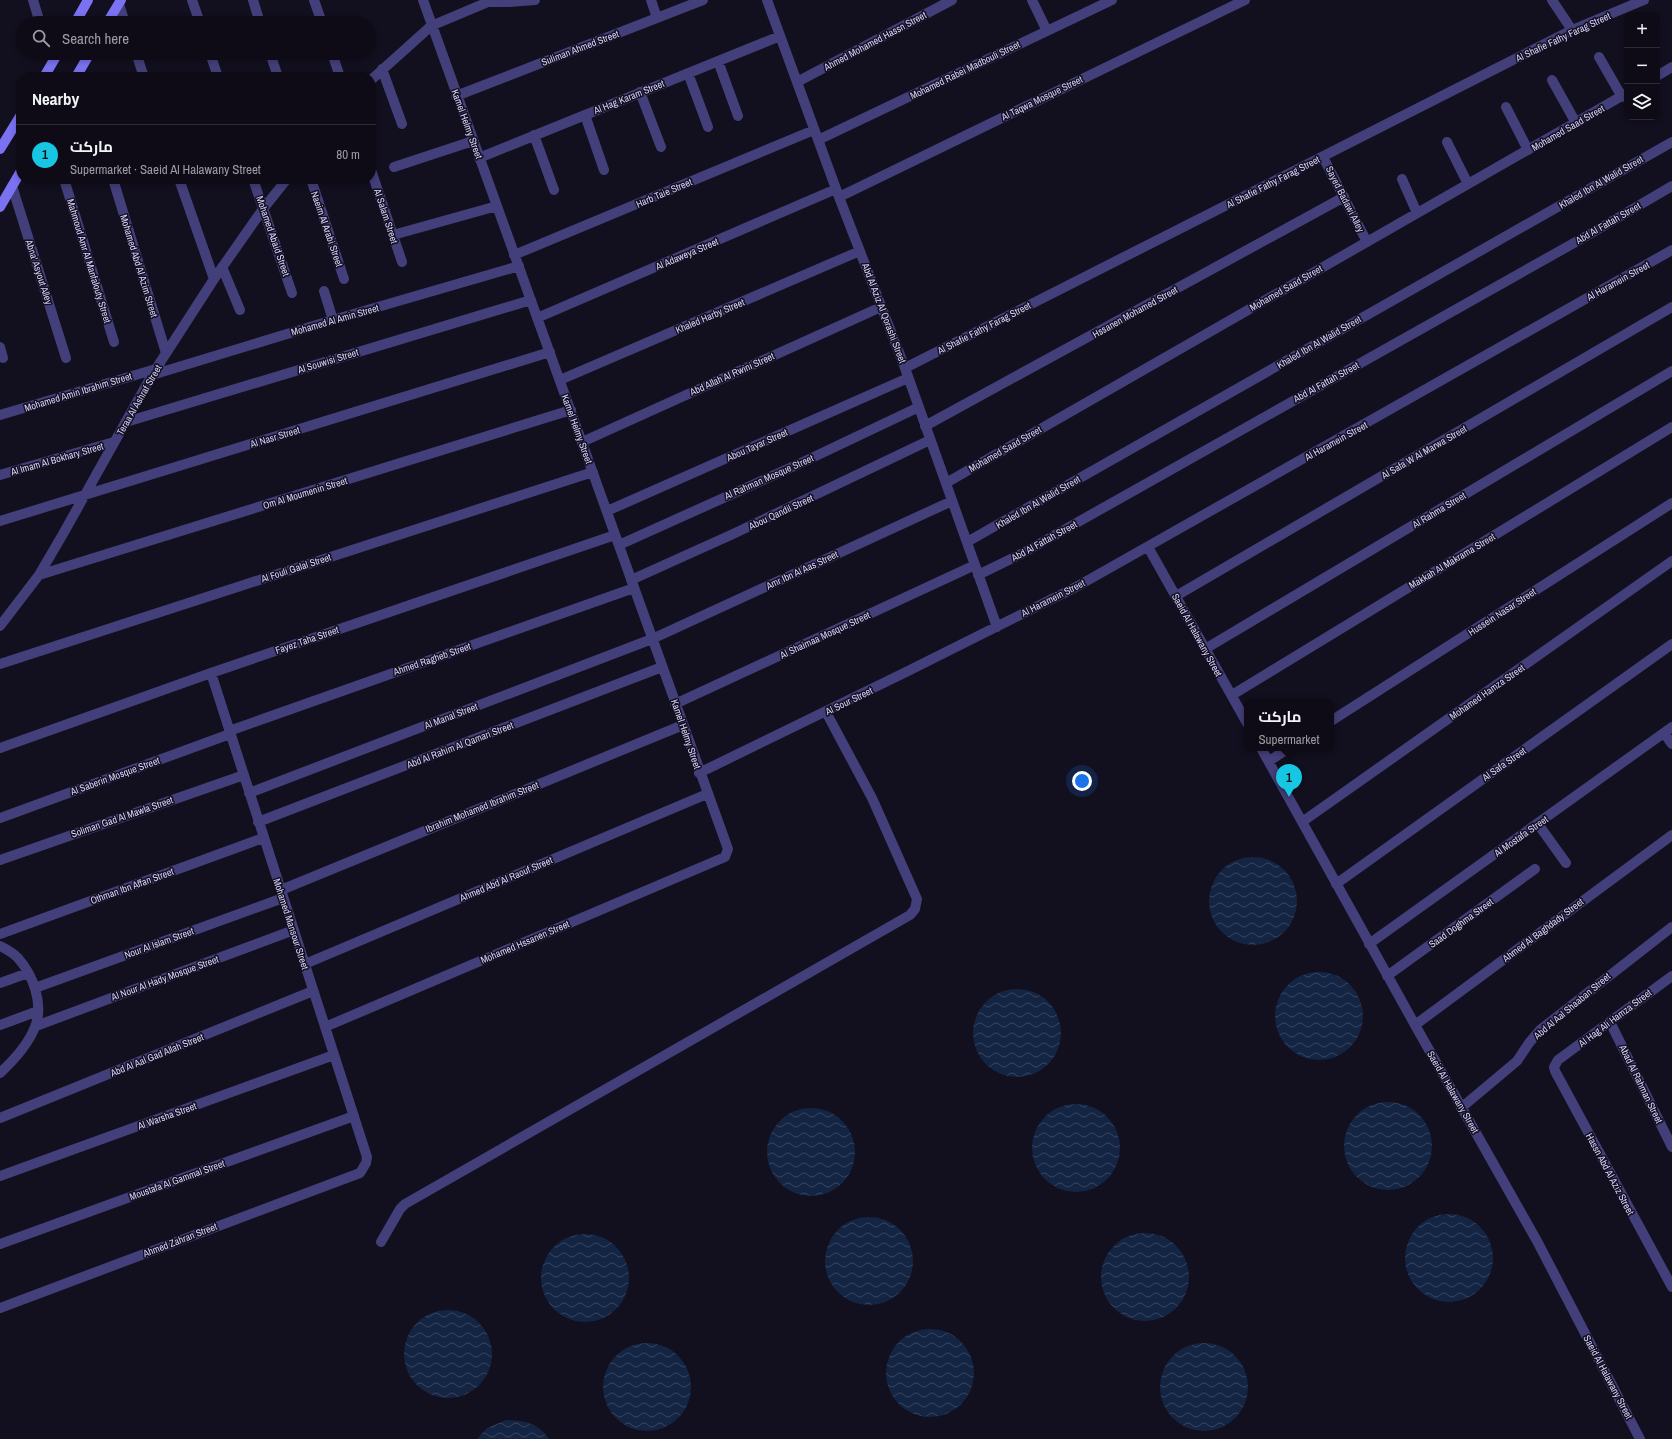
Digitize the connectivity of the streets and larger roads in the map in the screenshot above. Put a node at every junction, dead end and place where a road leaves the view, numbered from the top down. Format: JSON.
{"nodes":[{"id":1,"x":33,"y":0,"type":"edge"},
{"id":2,"x":88,"y":0,"type":"edge"},
{"id":3,"x":192,"y":0,"type":"edge"},
{"id":4,"x":253,"y":0,"type":"edge"},
{"id":5,"x":314,"y":0,"type":"edge"},
{"id":6,"x":423,"y":0,"type":"edge"},
{"id":7,"x":535,"y":0,"type":"edge"},
{"id":8,"x":651,"y":0,"type":"edge"},
{"id":9,"x":703,"y":0,"type":"edge"},
{"id":10,"x":952,"y":0,"type":"edge"},
{"id":11,"x":1032,"y":0,"type":"edge"},
{"id":12,"x":1112,"y":0,"type":"edge"},
{"id":13,"x":1245,"y":0,"type":"edge"},
{"id":14,"x":1552,"y":0,"type":"edge"},
{"id":15,"x":1644,"y":0,"type":"edge"},
{"id":16,"x":489,"y":1,"type":"edge"},
{"id":17,"x":769,"y":1,"type":"edge"},
{"id":18,"x":120,"y":2,"type":"edge"},
{"id":19,"x":38,"y":16,"type":"edge"},
{"id":20,"x":79,"y":16,"type":"edge"},
{"id":21,"x":111,"y":16,"type":"edge"},
{"id":22,"x":123,"y":16,"type":"edge"},
{"id":23,"x":198,"y":16,"type":"edge"},
{"id":24,"x":258,"y":16,"type":"edge"},
{"id":25,"x":320,"y":16,"type":"edge"},
{"id":26,"x":657,"y":18,"type":"junction"},
{"id":27,"x":431,"y":26,"type":"junction"},
{"id":28,"x":1572,"y":30,"type":"junction"},
{"id":29,"x":1047,"y":31,"type":"junction"},
{"id":30,"x":780,"y":36,"type":"junction"},
{"id":31,"x":1599,"y":58,"type":"dead end"},
{"id":32,"x":51,"y":60,"type":"edge"},
{"id":33,"x":54,"y":60,"type":"edge"},
{"id":34,"x":86,"y":60,"type":"edge"},
{"id":35,"x":138,"y":60,"type":"edge"},
{"id":36,"x":212,"y":60,"type":"edge"},
{"id":37,"x":272,"y":60,"type":"edge"},
{"id":38,"x":334,"y":60,"type":"edge"},
{"id":39,"x":718,"y":61,"type":"junction"},
{"id":40,"x":52,"y":63,"type":"junction"},
{"id":41,"x":1672,"y":67,"type":"edge"},
{"id":42,"x":382,"y":69,"type":"junction"},
{"id":43,"x":47,"y":72,"type":"edge"},
{"id":44,"x":80,"y":72,"type":"edge"},
{"id":45,"x":142,"y":72,"type":"edge"},
{"id":46,"x":216,"y":72,"type":"edge"},
{"id":47,"x":276,"y":72,"type":"edge"},
{"id":48,"x":338,"y":72,"type":"edge"},
{"id":49,"x":688,"y":73,"type":"junction"},
{"id":50,"x":1660,"y":74,"type":"edge"},
{"id":51,"x":376,"y":75,"type":"edge"},
{"id":52,"x":1552,"y":80,"type":"dead end"},
{"id":53,"x":797,"y":82,"type":"junction"},
{"id":54,"x":640,"y":92,"type":"junction"},
{"id":55,"x":1624,"y":95,"type":"edge"},
{"id":56,"x":456,"y":96,"type":"junction"},
{"id":57,"x":1506,"y":108,"type":"dead end"},
{"id":58,"x":585,"y":115,"type":"junction"},
{"id":59,"x":738,"y":116,"type":"dead end"},
{"id":60,"x":16,"y":123,"type":"edge"},
{"id":61,"x":1576,"y":123,"type":"junction"},
{"id":62,"x":402,"y":124,"type":"dead end"},
{"id":63,"x":708,"y":127,"type":"dead end"},
{"id":64,"x":814,"y":130,"type":"junction"},
{"id":65,"x":534,"y":135,"type":"junction"},
{"id":66,"x":818,"y":140,"type":"junction"},
{"id":67,"x":473,"y":141,"type":"junction"},
{"id":68,"x":1447,"y":142,"type":"dead end"},
{"id":69,"x":1672,"y":142,"type":"edge"},
{"id":70,"x":661,"y":147,"type":"dead end"},
{"id":71,"x":0,"y":149,"type":"edge"},
{"id":72,"x":1528,"y":150,"type":"junction"},
{"id":73,"x":1323,"y":156,"type":"junction"},
{"id":74,"x":479,"y":158,"type":"junction"},
{"id":75,"x":394,"y":167,"type":"dead end"},
{"id":76,"x":604,"y":170,"type":"dead end"},
{"id":77,"x":16,"y":179,"type":"edge"},
{"id":78,"x":1402,"y":179,"type":"dead end"},
{"id":79,"x":66,"y":184,"type":"edge"},
{"id":80,"x":115,"y":184,"type":"edge"},
{"id":81,"x":181,"y":184,"type":"edge"},
{"id":82,"x":255,"y":184,"type":"edge"},
{"id":83,"x":283,"y":184,"type":"edge"},
{"id":84,"x":313,"y":184,"type":"edge"},
{"id":85,"x":376,"y":184,"type":"edge"},
{"id":86,"x":1468,"y":184,"type":"junction"},
{"id":87,"x":12,"y":186,"type":"junction"},
{"id":88,"x":1672,"y":186,"type":"edge"},
{"id":89,"x":554,"y":190,"type":"dead end"},
{"id":90,"x":837,"y":193,"type":"junction"},
{"id":91,"x":1344,"y":197,"type":"junction"},
{"id":92,"x":497,"y":206,"type":"junction"},
{"id":93,"x":0,"y":207,"type":"edge"},
{"id":94,"x":263,"y":208,"type":"junction"},
{"id":95,"x":1417,"y":213,"type":"junction"},
{"id":96,"x":393,"y":235,"type":"junction"},
{"id":97,"x":1367,"y":242,"type":"junction"},
{"id":98,"x":1672,"y":250,"type":"edge"},
{"id":99,"x":860,"y":251,"type":"junction"},
{"id":100,"x":514,"y":255,"type":"junction"},
{"id":101,"x":402,"y":262,"type":"dead end"},
{"id":102,"x":519,"y":266,"type":"junction"},
{"id":103,"x":222,"y":267,"type":"junction"},
{"id":104,"x":214,"y":279,"type":"junction"},
{"id":105,"x":344,"y":279,"type":"dead end"},
{"id":106,"x":324,"y":292,"type":"dead end"},
{"id":107,"x":292,"y":293,"type":"dead end"},
{"id":108,"x":531,"y":300,"type":"junction"},
{"id":109,"x":881,"y":307,"type":"junction"},
{"id":110,"x":1672,"y":307,"type":"edge"},
{"id":111,"x":240,"y":310,"type":"dead end"},
{"id":112,"x":537,"y":318,"type":"junction"},
{"id":113,"x":333,"y":320,"type":"junction"},
{"id":114,"x":114,"y":342,"type":"dead end"},
{"id":115,"x":0,"y":347,"type":"edge"},
{"id":116,"x":550,"y":352,"type":"junction"},
{"id":117,"x":166,"y":353,"type":"junction"},
{"id":118,"x":3,"y":358,"type":"dead end"},
{"id":119,"x":66,"y":358,"type":"dead end"},
{"id":120,"x":905,"y":368,"type":"junction"},
{"id":121,"x":1672,"y":371,"type":"edge"},
{"id":122,"x":154,"y":372,"type":"junction"},
{"id":123,"x":908,"y":378,"type":"junction"},
{"id":124,"x":560,"y":380,"type":"junction"},
{"id":125,"x":919,"y":408,"type":"junction"},
{"id":126,"x":571,"y":410,"type":"junction"},
{"id":127,"x":0,"y":415,"type":"edge"},
{"id":128,"x":126,"y":422,"type":"junction"},
{"id":129,"x":925,"y":426,"type":"junction"},
{"id":130,"x":1672,"y":427,"type":"edge"},
{"id":131,"x":930,"y":440,"type":"junction"},
{"id":132,"x":114,"y":442,"type":"junction"},
{"id":133,"x":582,"y":442,"type":"junction"},
{"id":134,"x":593,"y":472,"type":"junction"},
{"id":135,"x":0,"y":475,"type":"edge"},
{"id":136,"x":946,"y":484,"type":"junction"},
{"id":137,"x":84,"y":496,"type":"junction"},
{"id":138,"x":952,"y":500,"type":"junction"},
{"id":139,"x":1672,"y":503,"type":"edge"},
{"id":140,"x":607,"y":511,"type":"junction"},
{"id":141,"x":0,"y":521,"type":"edge"},
{"id":142,"x":615,"y":535,"type":"junction"},
{"id":143,"x":967,"y":542,"type":"junction"},
{"id":144,"x":619,"y":545,"type":"junction"},
{"id":145,"x":1148,"y":547,"type":"junction"},
{"id":146,"x":1672,"y":561,"type":"edge"},
{"id":147,"x":975,"y":565,"type":"junction"},
{"id":148,"x":39,"y":575,"type":"junction"},
{"id":149,"x":978,"y":575,"type":"junction"},
{"id":150,"x":632,"y":584,"type":"junction"},
{"id":151,"x":1176,"y":596,"type":"junction"},
{"id":152,"x":0,"y":626,"type":"edge"},
{"id":153,"x":997,"y":627,"type":"junction"},
{"id":154,"x":652,"y":639,"type":"junction"},
{"id":155,"x":1672,"y":644,"type":"edge"},
{"id":156,"x":1206,"y":649,"type":"junction"},
{"id":157,"x":0,"y":664,"type":"edge"},
{"id":158,"x":662,"y":667,"type":"junction"},
{"id":159,"x":211,"y":673,"type":"junction"},
{"id":160,"x":1232,"y":696,"type":"junction"},
{"id":161,"x":675,"y":704,"type":"junction"},
{"id":162,"x":826,"y":712,"type":"junction"},
{"id":163,"x":1244,"y":718,"type":"edge"},
{"id":164,"x":1334,"y":719,"type":"edge"},
{"id":165,"x":683,"y":725,"type":"junction"},
{"id":166,"x":1668,"y":730,"type":"edge"},
{"id":167,"x":230,"y":732,"type":"junction"},
{"id":168,"x":1672,"y":744,"type":"edge"},
{"id":169,"x":0,"y":748,"type":"edge"},
{"id":170,"x":1263,"y":751,"type":"edge"},
{"id":171,"x":1284,"y":751,"type":"edge"},
{"id":172,"x":1269,"y":761,"type":"junction"},
{"id":173,"x":699,"y":773,"type":"junction"},
{"id":174,"x":244,"y":775,"type":"junction"},
{"id":175,"x":249,"y":793,"type":"junction"},
{"id":176,"x":707,"y":794,"type":"junction"},
{"id":177,"x":0,"y":818,"type":"edge"},
{"id":178,"x":258,"y":822,"type":"junction"},
{"id":179,"x":1302,"y":822,"type":"junction"},
{"id":180,"x":1538,"y":824,"type":"junction"},
{"id":181,"x":1672,"y":835,"type":"edge"},
{"id":182,"x":263,"y":838,"type":"junction"},
{"id":183,"x":725,"y":857,"type":"joint"},
{"id":184,"x":0,"y":860,"type":"edge"},
{"id":185,"x":1566,"y":862,"type":"dead end"},
{"id":186,"x":1535,"y":869,"type":"dead end"},
{"id":187,"x":1336,"y":884,"type":"junction"},
{"id":188,"x":282,"y":894,"type":"junction"},
{"id":189,"x":1672,"y":927,"type":"edge"},
{"id":190,"x":294,"y":930,"type":"junction"},
{"id":191,"x":0,"y":934,"type":"edge"},
{"id":192,"x":1370,"y":944,"type":"junction"},
{"id":193,"x":0,"y":946,"type":"edge"},
{"id":194,"x":304,"y":964,"type":"junction"},
{"id":195,"x":28,"y":973,"type":"junction"},
{"id":196,"x":1387,"y":976,"type":"junction"},
{"id":197,"x":1671,"y":978,"type":"edge"},
{"id":198,"x":0,"y":983,"type":"edge"},
{"id":199,"x":35,"y":988,"type":"junction"},
{"id":200,"x":313,"y":991,"type":"junction"},
{"id":201,"x":38,"y":1011,"type":"junction"},
{"id":202,"x":1610,"y":1022,"type":"junction"},
{"id":203,"x":0,"y":1024,"type":"edge"},
{"id":204,"x":1414,"y":1025,"type":"junction"},
{"id":205,"x":36,"y":1026,"type":"junction"},
{"id":206,"x":325,"y":1027,"type":"junction"},
{"id":207,"x":334,"y":1056,"type":"junction"},
{"id":208,"x":1558,"y":1060,"type":"joint"},
{"id":209,"x":0,"y":1073,"type":"edge"},
{"id":210,"x":1461,"y":1108,"type":"junction"},
{"id":211,"x":354,"y":1116,"type":"junction"},
{"id":212,"x":0,"y":1118,"type":"edge"},
{"id":213,"x":1672,"y":1146,"type":"edge"},
{"id":214,"x":360,"y":1173,"type":"joint"},
{"id":215,"x":0,"y":1176,"type":"edge"},
{"id":216,"x":381,"y":1242,"type":"dead end"},
{"id":217,"x":0,"y":1244,"type":"edge"},
{"id":218,"x":1672,"y":1287,"type":"edge"},
{"id":219,"x":0,"y":1308,"type":"edge"},
{"id":220,"x":1640,"y":1439,"type":"edge"}],
"edges":[{"from":1,"to":19,"type":"street"},
{"from":2,"to":20,"type":"street"},
{"from":3,"to":23,"type":"street"},
{"from":4,"to":24,"type":"street"},
{"from":5,"to":25,"type":"street"},
{"from":6,"to":27,"type":"street","name":"Kamel Helmy Street"},
{"from":7,"to":16,"type":"street"},
{"from":8,"to":26,"type":"street"},
{"from":9,"to":26,"type":"street","name":"Suliman Ahmed Street"},
{"from":10,"to":53,"type":"street","name":"Ahmed Mohamed Hassn Street"},
{"from":11,"to":29,"type":"street"},
{"from":12,"to":29,"type":"street","name":"Mohamed Rabei Madbouli Street"},
{"from":13,"to":90,"type":"street","name":"Al Taqwa Mosque Street"},
{"from":14,"to":28,"type":"street"},
{"from":15,"to":28,"type":"street","name":"Al Shafie Fathy Farag Street"},
{"from":16,"to":27,"type":"street"},
{"from":17,"to":30,"type":"street","name":"Abd Al Aziz Al Qorashi Street"},
{"from":18,"to":21,"type":"street"},
{"from":18,"to":22,"type":"street"},
{"from":26,"to":56,"type":"street","name":"Suliman Ahmed Street"},
{"from":27,"to":42,"type":"street"},
{"from":27,"to":56,"type":"street","name":"Kamel Helmy Street"},
{"from":28,"to":73,"type":"street","name":"Al Shafie Fathy Farag Street"},
{"from":29,"to":66,"type":"street","name":"Mohamed Rabei Madbouli Street"},
{"from":30,"to":39,"type":"street","name":"Al Hag Karam Street"},
{"from":30,"to":53,"type":"street","name":"Abd Al Aziz Al Qorashi Street"},
{"from":31,"to":55,"type":"street"},
{"from":32,"to":40,"type":"street"},
{"from":33,"to":40,"type":"street"},
{"from":34,"to":44,"type":"street"},
{"from":35,"to":45,"type":"street"},
{"from":36,"to":46,"type":"street"},
{"from":37,"to":47,"type":"street"},
{"from":38,"to":48,"type":"street"},
{"from":39,"to":49,"type":"street","name":"Al Hag Karam Street"},
{"from":39,"to":59,"type":"street"},
{"from":40,"to":43,"type":"street"},
{"from":41,"to":50,"type":"street"},
{"from":42,"to":51,"type":"street"},
{"from":42,"to":62,"type":"street"},
{"from":49,"to":54,"type":"street","name":"Al Hag Karam Street"},
{"from":49,"to":63,"type":"street"},
{"from":52,"to":61,"type":"street"},
{"from":53,"to":64,"type":"street","name":"Abd Al Aziz Al Qorashi Street"},
{"from":54,"to":58,"type":"street","name":"Al Hag Karam Street"},
{"from":54,"to":70,"type":"street"},
{"from":55,"to":61,"type":"street","name":"Mohamed Saad Street"},
{"from":56,"to":67,"type":"street","name":"Kamel Helmy Street"},
{"from":57,"to":72,"type":"street"},
{"from":58,"to":65,"type":"street","name":"Al Hag Karam Street"},
{"from":58,"to":76,"type":"street"},
{"from":60,"to":71,"type":"street"},
{"from":61,"to":72,"type":"street","name":"Mohamed Saad Street"},
{"from":64,"to":66,"type":"street","name":"Abd Al Aziz Al Qorashi Street"},
{"from":64,"to":100,"type":"street","name":"Harb Taie Street"},
{"from":65,"to":74,"type":"street","name":"Al Hag Karam Street"},
{"from":65,"to":89,"type":"street"},
{"from":66,"to":90,"type":"street","name":"Abd Al Aziz Al Qorashi Street"},
{"from":67,"to":74,"type":"street","name":"Kamel Helmy Street"},
{"from":67,"to":75,"type":"street"},
{"from":68,"to":86,"type":"street"},
{"from":69,"to":143,"type":"street","name":"Khaled Ibn Al Walid Street"},
{"from":72,"to":86,"type":"street","name":"Mohamed Saad Street"},
{"from":73,"to":91,"type":"street","name":"Sayed Badawi Alley"},
{"from":73,"to":120,"type":"street","name":"Al Shafie Fathy Farag Street"},
{"from":74,"to":92,"type":"street","name":"Kamel Helmy Street"},
{"from":77,"to":87,"type":"street"},
{"from":78,"to":95,"type":"street"},
{"from":79,"to":114,"type":"street","name":"Mahmoud Amr Al Manfalouty Street"},
{"from":80,"to":117,"type":"street","name":"Mohamed Abd Al Azim Street"},
{"from":81,"to":104,"type":"street"},
{"from":82,"to":94,"type":"street","name":"Mohamed Abaid Street"},
{"from":83,"to":94,"type":"street","name":"Teraa Al Ashraf Street"},
{"from":84,"to":105,"type":"street","name":"Naeim Al Arabi Street"},
{"from":85,"to":96,"type":"street","name":"Al Salam Street"},
{"from":86,"to":95,"type":"street","name":"Mohamed Saad Street"},
{"from":87,"to":93,"type":"street"},
{"from":87,"to":119,"type":"street","name":"Abna' Asyout Alley"},
{"from":88,"to":149,"type":"street","name":"Abd Al Fattah Street"},
{"from":90,"to":99,"type":"street","name":"Abd Al Aziz Al Qorashi Street"},
{"from":90,"to":112,"type":"street","name":"Al Adaweya Street"},
{"from":91,"to":97,"type":"street","name":"Sayed Badawi Alley"},
{"from":91,"to":129,"type":"street","name":"Hssanen Mohamed Street"},
{"from":92,"to":96,"type":"street"},
{"from":92,"to":100,"type":"street","name":"Kamel Helmy Street"},
{"from":94,"to":103,"type":"street","name":"Teraa Al Ashraf Street"},
{"from":94,"to":107,"type":"street","name":"Mohamed Abaid Street"},
{"from":95,"to":97,"type":"street","name":"Mohamed Saad Street"},
{"from":96,"to":101,"type":"street","name":"Al Salam Street"},
{"from":97,"to":136,"type":"street","name":"Mohamed Saad Street"},
{"from":98,"to":145,"type":"street","name":"Al Haramein Street"},
{"from":99,"to":109,"type":"street","name":"Abd Al Aziz Al Qorashi Street"},
{"from":99,"to":124,"type":"street","name":"Khaled Harby Street"},
{"from":100,"to":102,"type":"street","name":"Kamel Helmy Street"},
{"from":102,"to":108,"type":"street","name":"Kamel Helmy Street"},
{"from":102,"to":113,"type":"street","name":"Mohamed Al Amin Street"},
{"from":103,"to":104,"type":"street","name":"Teraa Al Ashraf Street"},
{"from":103,"to":111,"type":"street"},
{"from":104,"to":117,"type":"street","name":"Teraa Al Ashraf Street"},
{"from":106,"to":113,"type":"street"},
{"from":108,"to":112,"type":"street","name":"Kamel Helmy Street"},
{"from":108,"to":128,"type":"street","name":"Al Souwisi Street"},
{"from":109,"to":120,"type":"street","name":"Abd Al Aziz Al Qorashi Street"},
{"from":109,"to":133,"type":"street","name":"Abd Allah Al Rwini Street"},
{"from":110,"to":151,"type":"street","name":"Al Safa W Al Marwa Street"},
{"from":112,"to":116,"type":"street","name":"Kamel Helmy Street"},
{"from":113,"to":122,"type":"street","name":"Mohamed Al Amin Street"},
{"from":115,"to":118,"type":"street"},
{"from":116,"to":124,"type":"street","name":"Kamel Helmy Street"},
{"from":116,"to":137,"type":"street","name":"Al Nasr Street"},
{"from":117,"to":122,"type":"street","name":"Teraa Al Ashraf Street"},
{"from":120,"to":123,"type":"street","name":"Abd Al Aziz Al Qorashi Street"},
{"from":121,"to":156,"type":"street","name":"Al Rahma Street"},
{"from":122,"to":127,"type":"street","name":"Mohamed Amin Ibrahim Street"},
{"from":122,"to":128,"type":"street","name":"Teraa Al Ashraf Street"},
{"from":123,"to":125,"type":"street","name":"Abd Al Aziz Al Qorashi Street"},
{"from":123,"to":140,"type":"street","name":"Abou Tayar Street"},
{"from":124,"to":126,"type":"street","name":"Kamel Helmy Street"},
{"from":125,"to":129,"type":"street","name":"Abd Al Aziz Al Qorashi Street"},
{"from":125,"to":144,"type":"street","name":"Al Rahman Mosque Street"},
{"from":126,"to":133,"type":"street","name":"Kamel Helmy Street"},
{"from":126,"to":148,"type":"street","name":"Om Al Moumenin Street"},
{"from":128,"to":132,"type":"street","name":"Teraa Al Ashraf Street"},
{"from":129,"to":131,"type":"street","name":"Abd Al Aziz Al Qorashi Street"},
{"from":130,"to":160,"type":"street","name":"Makkah Al Makrama Street"},
{"from":131,"to":136,"type":"street","name":"Abd Al Aziz Al Qorashi Street"},
{"from":131,"to":150,"type":"street","name":"Abou Qandil Street"},
{"from":132,"to":135,"type":"street","name":"Al Imam Al Bokhary Street"},
{"from":132,"to":137,"type":"street","name":"Teraa Al Ashraf Street"},
{"from":133,"to":134,"type":"street","name":"Kamel Helmy Street"},
{"from":134,"to":140,"type":"street","name":"Kamel Helmy Street"},
{"from":134,"to":157,"type":"street","name":"Al Fouli Galal Street"},
{"from":136,"to":138,"type":"street","name":"Abd Al Aziz Al Qorashi Street"},
{"from":137,"to":141,"type":"street","name":"Al Nasr Street"},
{"from":137,"to":148,"type":"street","name":"Teraa Al Ashraf Street"},
{"from":138,"to":143,"type":"street","name":"Abd Al Aziz Al Qorashi Street"},
{"from":138,"to":154,"type":"street","name":"Amr Ibn Al Aas Street"},
{"from":139,"to":164,"type":"street","name":"Hussein Nasar Street"},
{"from":140,"to":142,"type":"street","name":"Kamel Helmy Street"},
{"from":142,"to":144,"type":"street","name":"Kamel Helmy Street"},
{"from":142,"to":159,"type":"street","name":"Fayez Taha Street"},
{"from":143,"to":147,"type":"street","name":"Abd Al Aziz Al Qorashi Street"},
{"from":144,"to":150,"type":"street","name":"Kamel Helmy Street"},
{"from":145,"to":151,"type":"street","name":"Saeid Al Halawany Street"},
{"from":145,"to":153,"type":"street","name":"Al Haramein Street"},
{"from":146,"to":179,"type":"street","name":"Mohamed Hamza Street"},
{"from":147,"to":149,"type":"street","name":"Abd Al Aziz Al Qorashi Street"},
{"from":147,"to":161,"type":"street","name":"Al Shaimaa Mosque Street"},
{"from":148,"to":152,"type":"street","name":"Teraa Al Ashraf Street"},
{"from":149,"to":153,"type":"street","name":"Abd Al Aziz Al Qorashi Street"},
{"from":150,"to":154,"type":"street","name":"Kamel Helmy Street"},
{"from":150,"to":167,"type":"street","name":"Ahmed Ragheb Street"},
{"from":151,"to":156,"type":"street","name":"Saeid Al Halawany Street"},
{"from":153,"to":162,"type":"street","name":"Al Sour Street"},
{"from":154,"to":158,"type":"street","name":"Kamel Helmy Street"},
{"from":154,"to":175,"type":"street","name":"Al Manal Street"},
{"from":155,"to":187,"type":"street","name":"Al Safa Street"},
{"from":156,"to":160,"type":"street","name":"Saeid Al Halawany Street"},
{"from":158,"to":161,"type":"street","name":"Kamel Helmy Street"},
{"from":158,"to":178,"type":"street","name":"Abd Al Rahim Al Qamari Street"},
{"from":159,"to":167,"type":"street","name":"Mohamed Mansour Street"},
{"from":159,"to":169,"type":"street","name":"Fayez Taha Street"},
{"from":160,"to":163,"type":"street","name":"Saeid Al Halawany Street"},
{"from":161,"to":165,"type":"street","name":"Kamel Helmy Street"},
{"from":162,"to":173,"type":"street","name":"Al Sour Street"},
{"from":162,"to":216,"type":"street"},
{"from":165,"to":173,"type":"street","name":"Kamel Helmy Street"},
{"from":165,"to":188,"type":"street","name":"Ibrahim Mohamed Ibrahim Street"},
{"from":166,"to":168,"type":"street"},
{"from":166,"to":180,"type":"street","name":"Al Mostafa Street"},
{"from":167,"to":174,"type":"street","name":"Mohamed Mansour Street"},
{"from":167,"to":177,"type":"street","name":"Al Saberin Mosque Street"},
{"from":170,"to":172,"type":"street","name":"Saeid Al Halawany Street"},
{"from":171,"to":172,"type":"street"},
{"from":172,"to":179,"type":"street","name":"Saeid Al Halawany Street"},
{"from":173,"to":176,"type":"street","name":"Kamel Helmy Street"},
{"from":174,"to":175,"type":"street","name":"Mohamed Mansour Street"},
{"from":174,"to":184,"type":"street","name":"Soliman Gad Al Mawla Street"},
{"from":175,"to":178,"type":"street","name":"Mohamed Mansour Street"},
{"from":176,"to":183,"type":"street","name":"Kamel Helmy Street"},
{"from":176,"to":194,"type":"street","name":"Ahmed Abd Al Raouf Street"},
{"from":178,"to":182,"type":"street","name":"Mohamed Mansour Street"},
{"from":179,"to":187,"type":"street","name":"Saeid Al Halawany Street"},
{"from":180,"to":185,"type":"street"},
{"from":180,"to":192,"type":"street","name":"Al Mostafa Street"},
{"from":181,"to":204,"type":"street","name":"Ahmed Al Baghdady Street"},
{"from":182,"to":188,"type":"street","name":"Mohamed Mansour Street"},
{"from":182,"to":191,"type":"street","name":"Othman Ibn Affan Street"},
{"from":183,"to":206,"type":"street","name":"Mohamed Hssanen Street"},
{"from":186,"to":196,"type":"street","name":"Saad Doghma Street"},
{"from":187,"to":192,"type":"street","name":"Saeid Al Halawany Street"},
{"from":188,"to":190,"type":"street","name":"Mohamed Mansour Street"},
{"from":188,"to":199,"type":"street","name":"Nour Al Islam Street"},
{"from":189,"to":210,"type":"street","name":"Abd Al Aal Shaaban Street"},
{"from":190,"to":194,"type":"street","name":"Mohamed Mansour Street"},
{"from":190,"to":205,"type":"street","name":"Al Nour Al Hady Mosque Street"},
{"from":192,"to":196,"type":"street","name":"Saeid Al Halawany Street"},
{"from":193,"to":195,"type":"street"},
{"from":194,"to":200,"type":"street","name":"Mohamed Mansour Street"},
{"from":195,"to":198,"type":"street"},
{"from":195,"to":199,"type":"street"},
{"from":196,"to":204,"type":"street","name":"Saeid Al Halawany Street"},
{"from":197,"to":202,"type":"street","name":"Al Hag Ali Hamza Street"},
{"from":199,"to":201,"type":"street"},
{"from":200,"to":206,"type":"street","name":"Mohamed Mansour Street"},
{"from":200,"to":212,"type":"street","name":"Abd Al Aal Gad Allah Street"},
{"from":201,"to":203,"type":"street"},
{"from":201,"to":205,"type":"street"},
{"from":202,"to":208,"type":"street","name":"Al Hag Ali Hamza Street"},
{"from":202,"to":213,"type":"street","name":"Abad Al Rahman Street"},
{"from":204,"to":210,"type":"street","name":"Saeid Al Halawany Street"},
{"from":205,"to":209,"type":"street"},
{"from":206,"to":207,"type":"street","name":"Mohamed Mansour Street"},
{"from":207,"to":211,"type":"street","name":"Mohamed Mansour Street"},
{"from":207,"to":215,"type":"street","name":"Al Warsha Street"},
{"from":208,"to":218,"type":"street","name":"Hassn Abd Al Aziz Street"},
{"from":210,"to":220,"type":"street","name":"Saeid Al Halawany Street"},
{"from":211,"to":214,"type":"street","name":"Mohamed Mansour Street"},
{"from":211,"to":217,"type":"street","name":"Moustafa Al Gammal Street"},
{"from":214,"to":219,"type":"street","name":"Ahmed Zahran Street"}]}
